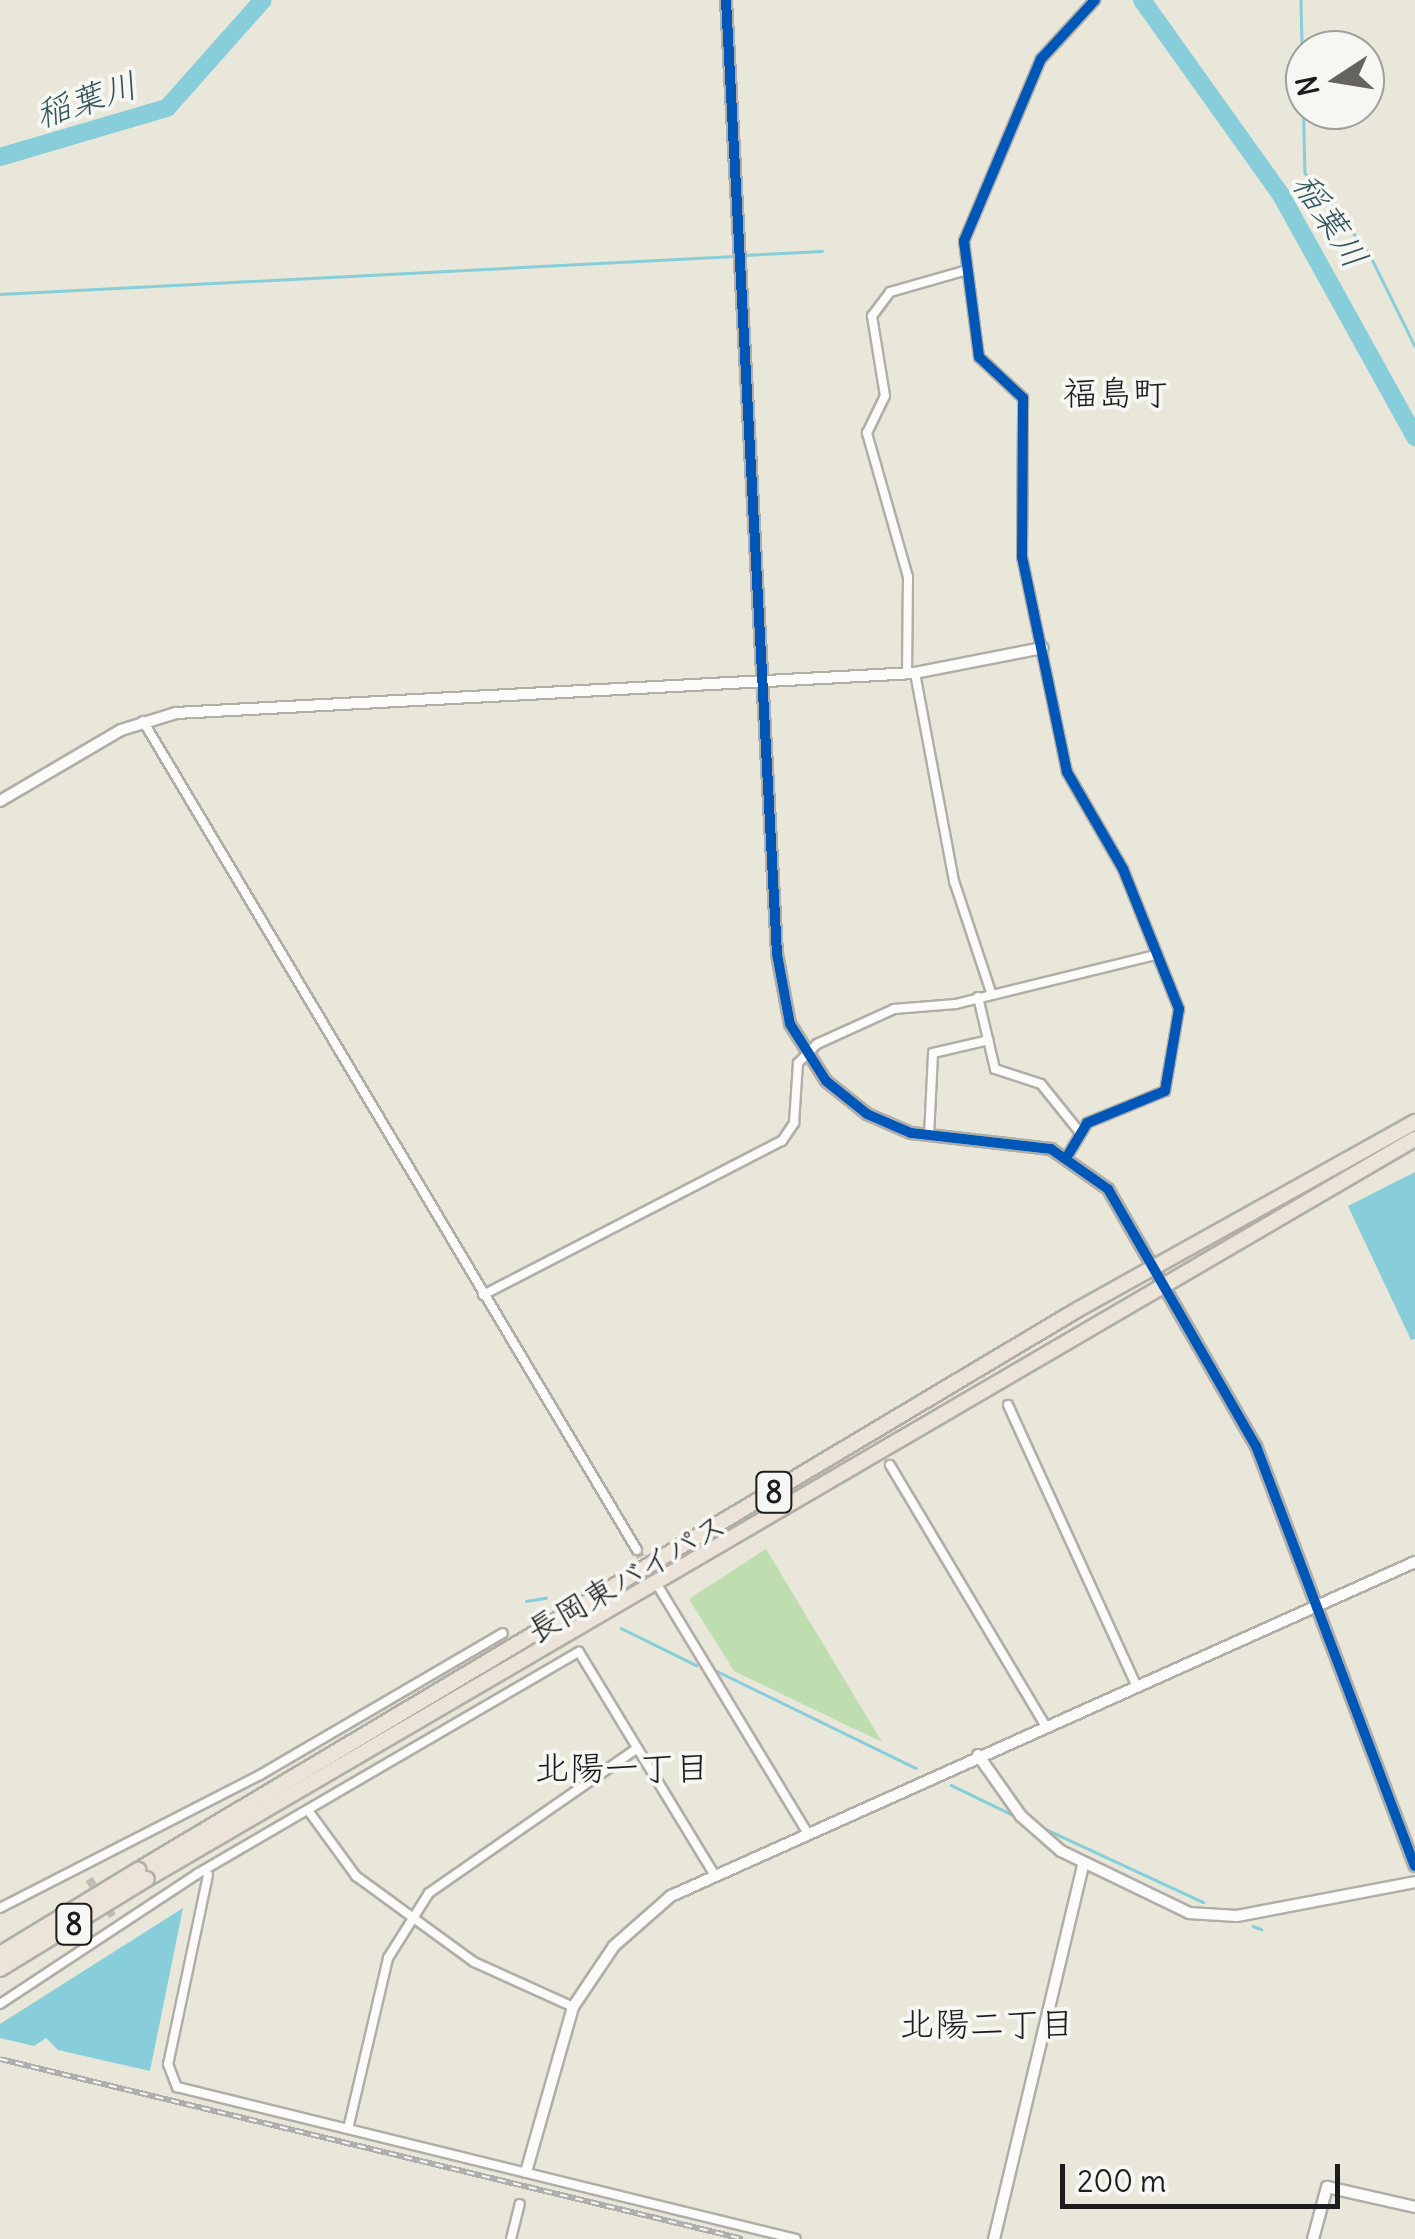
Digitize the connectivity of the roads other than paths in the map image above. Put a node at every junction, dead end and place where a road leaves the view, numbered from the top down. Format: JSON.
{"nodes":[{"id":1,"x":726,"y":0,"type":"edge"},
{"id":2,"x":1077,"y":0,"type":"edge"},
{"id":3,"x":1092,"y":3,"type":"edge"},
{"id":4,"x":968,"y":270,"type":"junction"},
{"id":5,"x":1044,"y":648,"type":"junction"},
{"id":6,"x":911,"y":673,"type":"junction"},
{"id":7,"x":762,"y":681,"type":"junction"},
{"id":8,"x":142,"y":720,"type":"junction"},
{"id":9,"x":0,"y":801,"type":"edge"},
{"id":10,"x":1156,"y":955,"type":"junction"},
{"id":11,"x":991,"y":992,"type":"junction"},
{"id":12,"x":978,"y":998,"type":"junction"},
{"id":13,"x":988,"y":1040,"type":"junction"},
{"id":14,"x":805,"y":1054,"type":"junction"},
{"id":15,"x":1415,"y":1122,"type":"edge"},
{"id":16,"x":1078,"y":1130,"type":"junction"},
{"id":17,"x":929,"y":1136,"type":"junction"},
{"id":18,"x":1415,"y":1140,"type":"edge"},
{"id":19,"x":1068,"y":1155,"type":"junction"},
{"id":20,"x":1159,"y":1273,"type":"junction"},
{"id":21,"x":483,"y":1295,"type":"junction"},
{"id":22,"x":1008,"y":1406,"type":"dead end"},
{"id":23,"x":890,"y":1465,"type":"dead end"},
{"id":24,"x":637,"y":1550,"type":"tunnel mouth"},
{"id":25,"x":1415,"y":1562,"type":"edge"},
{"id":26,"x":658,"y":1586,"type":"tunnel mouth"},
{"id":27,"x":1316,"y":1606,"type":"junction"},
{"id":28,"x":503,"y":1633,"type":"dead end"},
{"id":29,"x":1136,"y":1685,"type":"junction"},
{"id":30,"x":1045,"y":1725,"type":"junction"},
{"id":31,"x":636,"y":1749,"type":"junction"},
{"id":32,"x":978,"y":1755,"type":"junction"},
{"id":33,"x":310,"y":1813,"type":"junction"},
{"id":34,"x":806,"y":1832,"type":"junction"},
{"id":35,"x":1084,"y":1866,"type":"junction"},
{"id":36,"x":1415,"y":1866,"type":"edge"},
{"id":37,"x":82,"y":1867,"type":"junction"},
{"id":38,"x":712,"y":1872,"type":"junction"},
{"id":39,"x":142,"y":1874,"type":"junction"},
{"id":40,"x":208,"y":1875,"type":"junction"},
{"id":41,"x":90,"y":1879,"type":"tunnel mouth"},
{"id":42,"x":1415,"y":1882,"type":"edge"},
{"id":43,"x":0,"y":1908,"type":"edge"},
{"id":44,"x":412,"y":1916,"type":"junction"},
{"id":45,"x":0,"y":1954,"type":"edge"},
{"id":46,"x":0,"y":1969,"type":"edge"},
{"id":47,"x":0,"y":2004,"type":"edge"},
{"id":48,"x":573,"y":2007,"type":"junction"},
{"id":49,"x":348,"y":2128,"type":"junction"},
{"id":50,"x":526,"y":2172,"type":"junction"},
{"id":51,"x":520,"y":2204,"type":"dead end"},
{"id":52,"x":1415,"y":2207,"type":"edge"},
{"id":53,"x":511,"y":2239,"type":"edge"},
{"id":54,"x":796,"y":2239,"type":"edge"},
{"id":55,"x":994,"y":2239,"type":"edge"},
{"id":56,"x":1313,"y":2239,"type":"edge"}],
"edges":[{"from":1,"to":7,"type":"street"},
{"from":2,"to":3,"type":"street"},
{"from":3,"to":4,"type":"street"},
{"from":4,"to":5,"type":"street"},
{"from":4,"to":6,"type":"street"},
{"from":5,"to":6,"type":"street"},
{"from":5,"to":10,"type":"street"},
{"from":6,"to":7,"type":"street"},
{"from":6,"to":11,"type":"street"},
{"from":7,"to":8,"type":"street"},
{"from":7,"to":14,"type":"street"},
{"from":8,"to":9,"type":"street"},
{"from":8,"to":21,"type":"street"},
{"from":10,"to":11,"type":"street"},
{"from":10,"to":16,"type":"street"},
{"from":11,"to":12,"type":"street"},
{"from":12,"to":13,"type":"street"},
{"from":12,"to":14,"type":"street"},
{"from":13,"to":16,"type":"street"},
{"from":13,"to":17,"type":"street"},
{"from":14,"to":17,"type":"street"},
{"from":14,"to":21,"type":"street"},
{"from":15,"to":20,"type":"highway","name":"長岡東バイパス","number":"8"},
{"from":16,"to":19,"type":"street"},
{"from":17,"to":19,"type":"street"},
{"from":18,"to":20,"type":"highway","name":"長岡東バイパス","number":"8"},
{"from":19,"to":20,"type":"street"},
{"from":20,"to":27,"type":"street"},
{"from":20,"to":39,"type":"highway","name":"長岡東バイパス","number":"8"},
{"from":21,"to":24,"type":"street"},
{"from":22,"to":29,"type":"street"},
{"from":23,"to":30,"type":"street"},
{"from":25,"to":27,"type":"street"},
{"from":26,"to":34,"type":"street"},
{"from":27,"to":29,"type":"street"},
{"from":27,"to":36,"type":"street"},
{"from":28,"to":37,"type":"street"},
{"from":29,"to":30,"type":"street"},
{"from":30,"to":32,"type":"street"},
{"from":31,"to":33,"type":"street"},
{"from":31,"to":38,"type":"street"},
{"from":31,"to":44,"type":"street"},
{"from":32,"to":34,"type":"street"},
{"from":32,"to":35,"type":"street"},
{"from":33,"to":40,"type":"street"},
{"from":33,"to":44,"type":"street"},
{"from":34,"to":38,"type":"street"},
{"from":35,"to":42,"type":"street"},
{"from":35,"to":55,"type":"street"},
{"from":37,"to":41,"type":"street"},
{"from":37,"to":43,"type":"street"},
{"from":38,"to":48,"type":"street"},
{"from":39,"to":45,"type":"highway","name":"長岡東バイパス","number":"8","bridge":true},
{"from":39,"to":46,"type":"highway","name":"長岡東バイパス","number":"8","bridge":true},
{"from":40,"to":47,"type":"street"},
{"from":40,"to":49,"type":"street"},
{"from":44,"to":48,"type":"street"},
{"from":44,"to":49,"type":"street"},
{"from":48,"to":50,"type":"street"},
{"from":49,"to":50,"type":"street"},
{"from":50,"to":54,"type":"street"},
{"from":51,"to":53,"type":"street"},
{"from":52,"to":56,"type":"street"}]}
